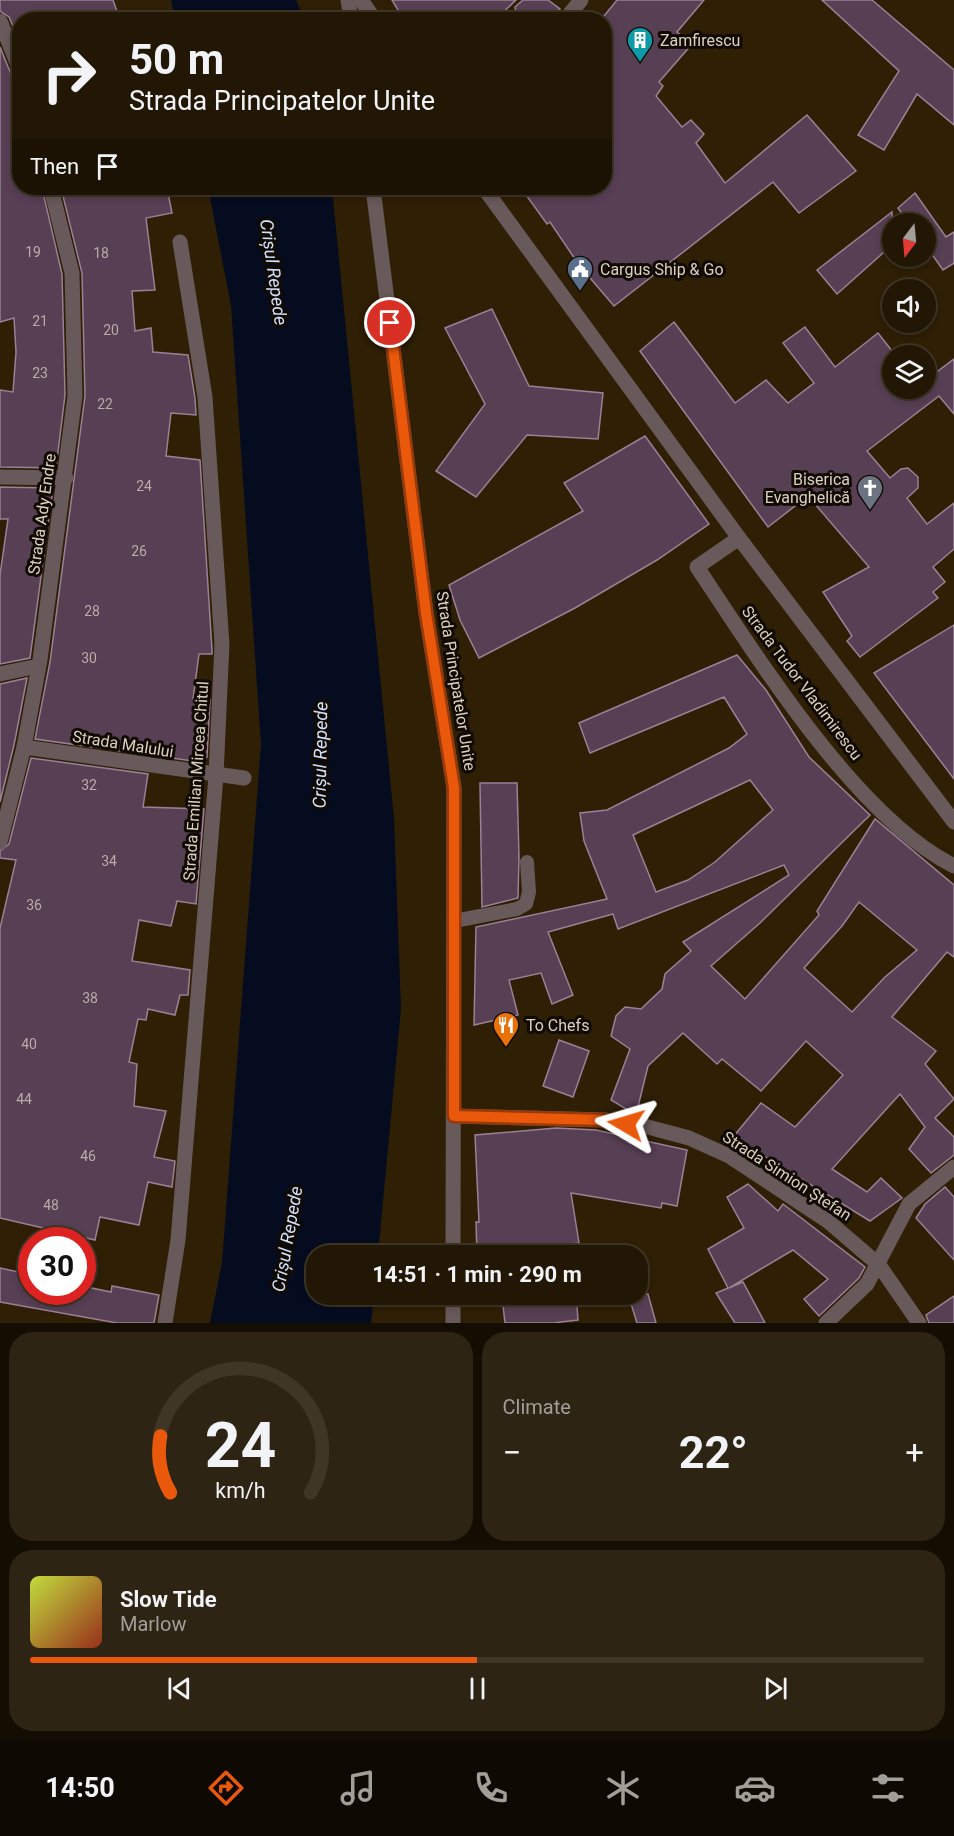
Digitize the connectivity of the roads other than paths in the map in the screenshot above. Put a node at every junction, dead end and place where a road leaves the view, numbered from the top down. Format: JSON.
{"nodes":[{"id":1,"x":581,"y":0,"type":"edge"},
{"id":2,"x":571,"y":12,"type":"edge"},
{"id":3,"x":0,"y":21,"type":"edge"},
{"id":4,"x":12,"y":50,"type":"edge"},
{"id":5,"x":53,"y":195,"type":"edge"},
{"id":6,"x":376,"y":195,"type":"edge"},
{"id":7,"x":489,"y":195,"type":"edge"},
{"id":8,"x":180,"y":242,"type":"dead end"},
{"id":9,"x":0,"y":477,"type":"edge"},
{"id":10,"x":66,"y":478,"type":"junction"},
{"id":11,"x":739,"y":538,"type":"junction"},
{"id":12,"x":39,"y":666,"type":"junction"},
{"id":13,"x":0,"y":674,"type":"edge"},
{"id":14,"x":24,"y":747,"type":"junction"},
{"id":15,"x":216,"y":776,"type":"junction"},
{"id":16,"x":244,"y":778,"type":"dead end"},
{"id":17,"x":954,"y":822,"type":"edge"},
{"id":18,"x":0,"y":842,"type":"edge"},
{"id":19,"x":527,"y":862,"type":"dead end"},
{"id":20,"x":954,"y":866,"type":"edge"},
{"id":21,"x":454,"y":921,"type":"junction"},
{"id":22,"x":454,"y":1116,"type":"junction"},
{"id":23,"x":954,"y":1167,"type":"edge"},
{"id":24,"x":453,"y":1245,"type":"edge"},
{"id":25,"x":879,"y":1265,"type":"junction"},
{"id":26,"x":453,"y":1305,"type":"edge"},
{"id":27,"x":165,"y":1323,"type":"edge"},
{"id":28,"x":453,"y":1323,"type":"edge"},
{"id":29,"x":826,"y":1323,"type":"edge"},
{"id":30,"x":919,"y":1323,"type":"edge"}],
"edges":[{"from":1,"to":2,"type":"street"},
{"from":3,"to":4,"type":"street"},
{"from":5,"to":10,"type":"street","name":"Strada Ady Endre"},
{"from":6,"to":21,"type":"street","name":"Strada Principatelor Unite"},
{"from":7,"to":11,"type":"street"},
{"from":8,"to":15,"type":"street","name":"Strada Emilian Mircea Chitul"},
{"from":9,"to":10,"type":"street"},
{"from":10,"to":12,"type":"street","name":"Strada Ady Endre"},
{"from":11,"to":17,"type":"street"},
{"from":11,"to":20,"type":"street","name":"Strada Tudor Vladimirescu"},
{"from":12,"to":13,"type":"street"},
{"from":12,"to":14,"type":"street","name":"Strada Ady Endre"},
{"from":14,"to":15,"type":"street","name":"Strada Malului"},
{"from":14,"to":18,"type":"street","name":"Strada Ady Endre"},
{"from":15,"to":16,"type":"street","name":"Strada Malului"},
{"from":15,"to":27,"type":"street","name":"Strada Emilian Mircea Chitul"},
{"from":19,"to":21,"type":"lane"},
{"from":21,"to":22,"type":"street","name":"Strada Principatelor Unite"},
{"from":22,"to":24,"type":"street","name":"Strada Principatelor Unite"},
{"from":22,"to":25,"type":"street","name":"Strada Simion Ștefan"},
{"from":23,"to":25,"type":"street"},
{"from":25,"to":29,"type":"street"},
{"from":25,"to":30,"type":"street","name":"Strada Simion Ștefan"},
{"from":26,"to":28,"type":"street"}]}
